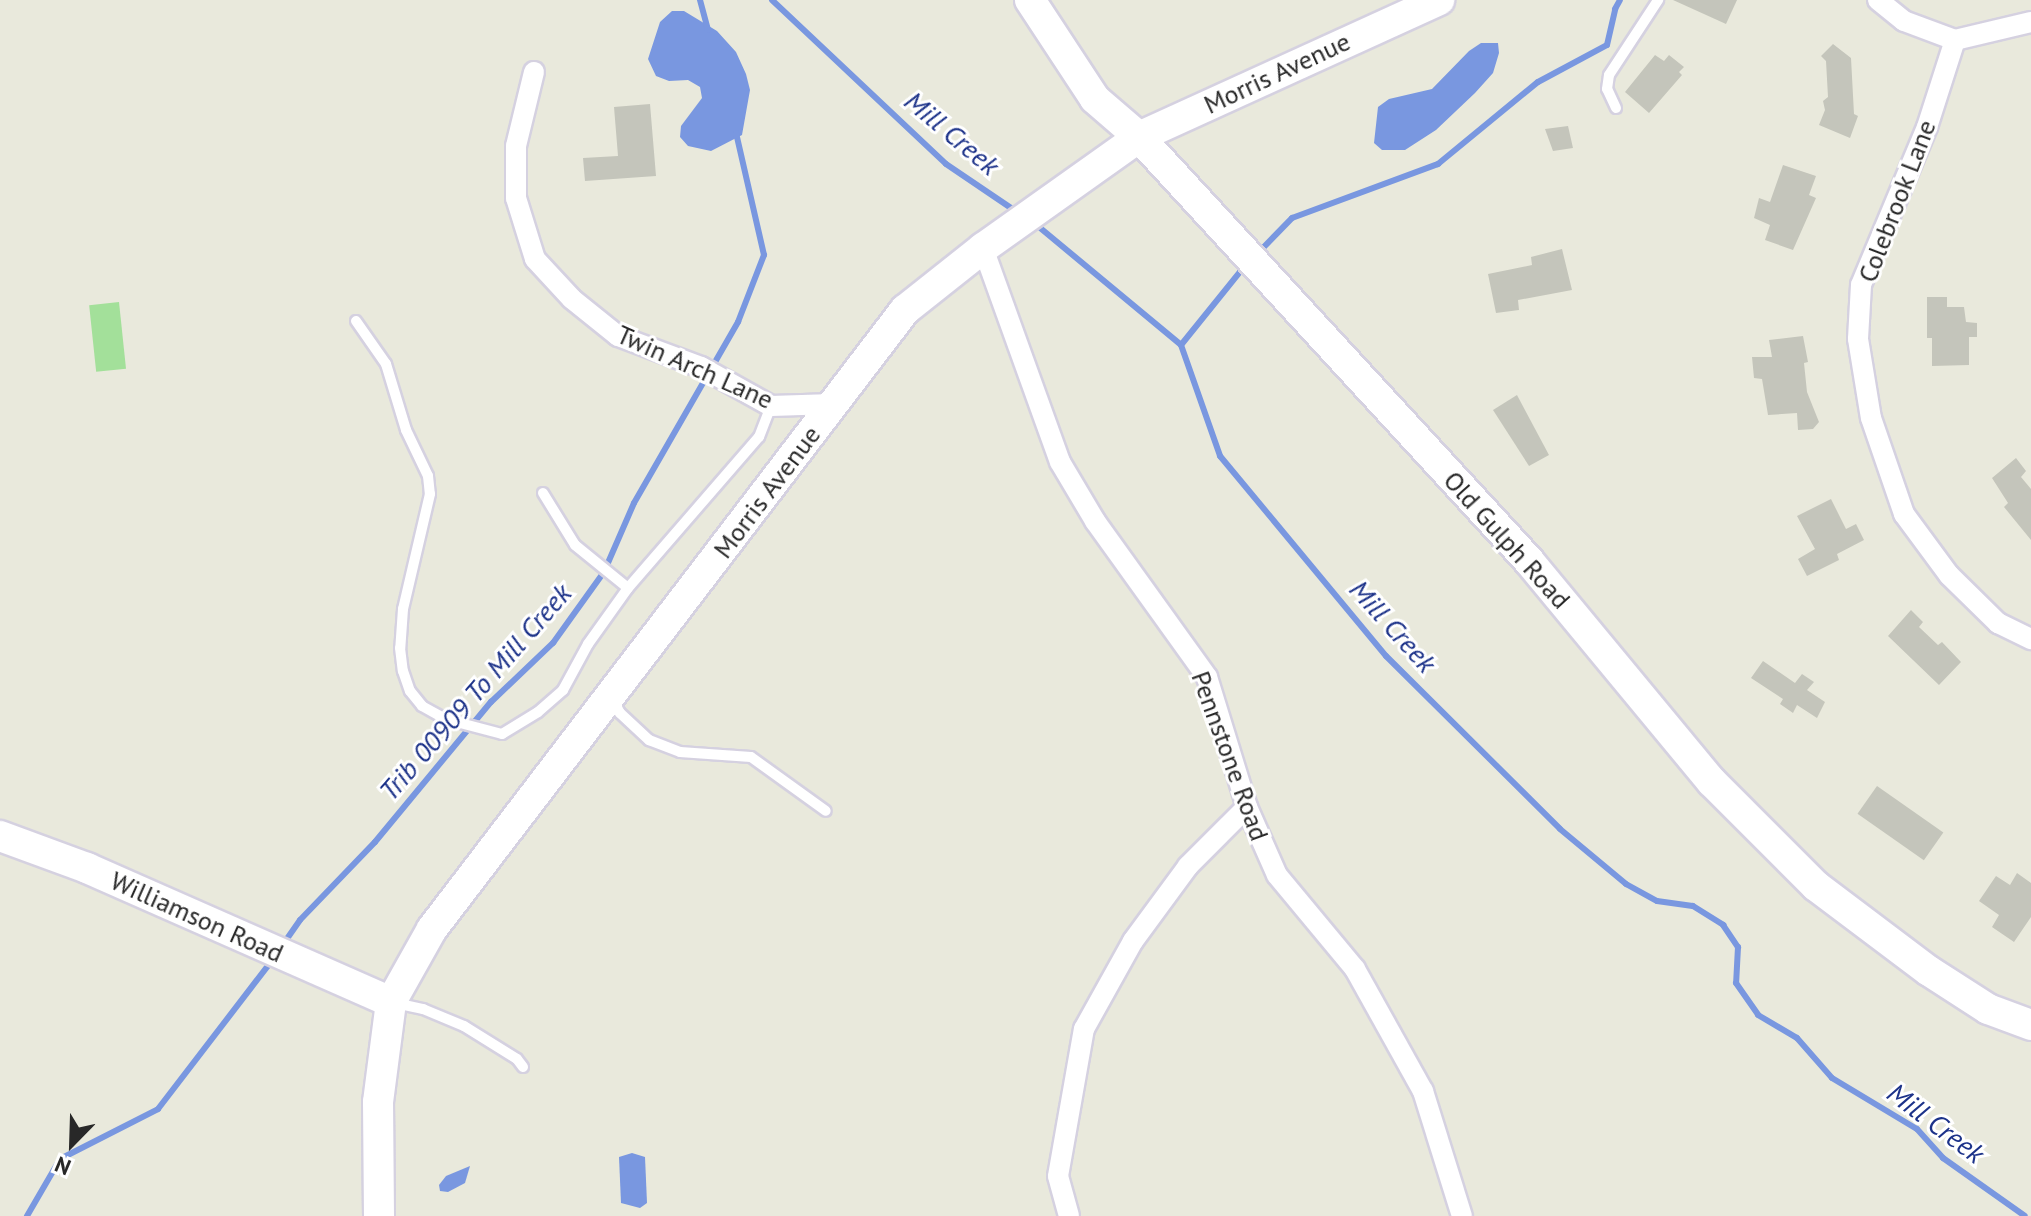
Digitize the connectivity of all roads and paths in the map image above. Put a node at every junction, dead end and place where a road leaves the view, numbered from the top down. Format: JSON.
{"nodes":[{"id":1,"x":1030,"y":0,"type":"edge"},
{"id":2,"x":1439,"y":0,"type":"edge"},
{"id":3,"x":1658,"y":0,"type":"edge"},
{"id":4,"x":1878,"y":0,"type":"edge"},
{"id":5,"x":2031,"y":22,"type":"edge"},
{"id":6,"x":1955,"y":40,"type":"junction"},
{"id":7,"x":534,"y":72,"type":"dead end"},
{"id":8,"x":1616,"y":108,"type":"dead end"},
{"id":9,"x":1139,"y":137,"type":"junction"},
{"id":10,"x":983,"y":248,"type":"junction"},
{"id":11,"x":356,"y":321,"type":"dead end"},
{"id":12,"x":833,"y":404,"type":"junction"},
{"id":13,"x":771,"y":406,"type":"junction"},
{"id":14,"x":543,"y":493,"type":"dead end"},
{"id":15,"x":628,"y":588,"type":"junction"},
{"id":16,"x":2031,"y":639,"type":"edge"},
{"id":17,"x":611,"y":697,"type":"junction"},
{"id":18,"x":1247,"y":807,"type":"junction"},
{"id":19,"x":826,"y":811,"type":"dead end"},
{"id":20,"x":0,"y":836,"type":"edge"},
{"id":21,"x":391,"y":1002,"type":"junction"},
{"id":22,"x":2031,"y":1025,"type":"edge"},
{"id":23,"x":523,"y":1067,"type":"dead end"},
{"id":24,"x":379,"y":1216,"type":"edge"},
{"id":25,"x":1069,"y":1216,"type":"edge"},
{"id":26,"x":1462,"y":1216,"type":"edge"}],
"edges":[{"from":1,"to":9,"type":"street","name":"Old Gulph Road"},
{"from":2,"to":9,"type":"street","name":"Morris Avenue"},
{"from":3,"to":8,"type":"lane"},
{"from":4,"to":6,"type":"street"},
{"from":5,"to":6,"type":"street"},
{"from":6,"to":16,"type":"street","name":"Colebrook Lane"},
{"from":7,"to":13,"type":"street","name":"Twin Arch Lane"},
{"from":9,"to":10,"type":"street","name":"Morris Avenue"},
{"from":9,"to":22,"type":"street","name":"Old Gulph Road"},
{"from":10,"to":12,"type":"street","name":"Morris Avenue"},
{"from":10,"to":18,"type":"street","name":"Pennstone Road"},
{"from":11,"to":15,"type":"lane"},
{"from":12,"to":13,"type":"street","name":"Twin Arch Lane"},
{"from":12,"to":17,"type":"street","name":"Morris Avenue"},
{"from":13,"to":15,"type":"lane"},
{"from":14,"to":15,"type":"lane"},
{"from":17,"to":19,"type":"lane"},
{"from":17,"to":21,"type":"street","name":"Morris Avenue"},
{"from":18,"to":25,"type":"street"},
{"from":18,"to":26,"type":"street","name":"Pennstone Road"},
{"from":20,"to":21,"type":"street","name":"Williamson Road"},
{"from":21,"to":23,"type":"lane"},
{"from":21,"to":24,"type":"street","name":"Morris Avenue"}]}
